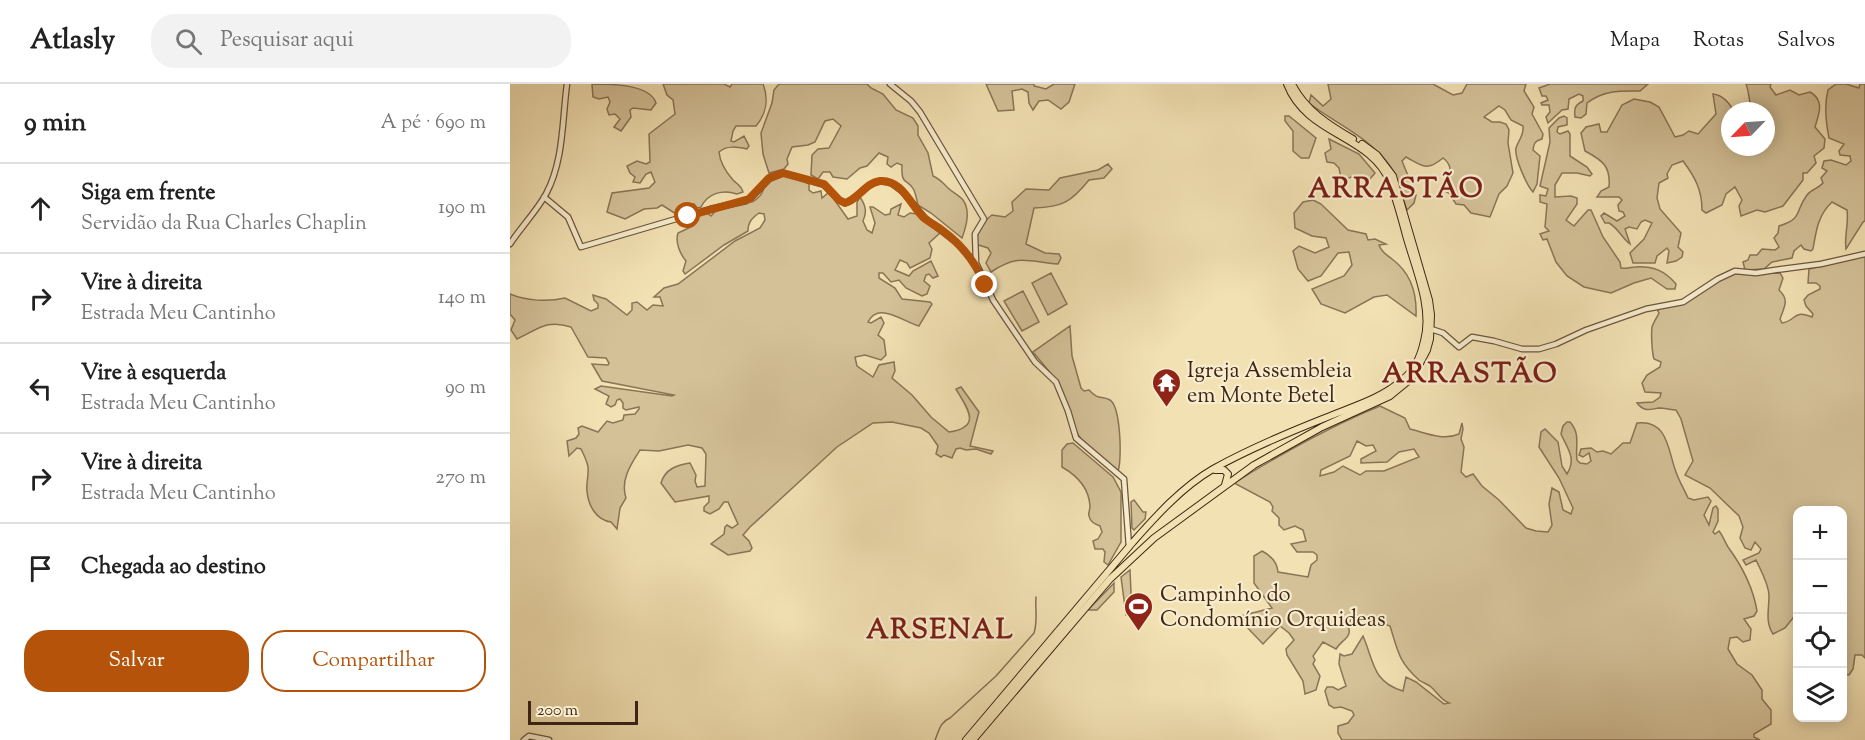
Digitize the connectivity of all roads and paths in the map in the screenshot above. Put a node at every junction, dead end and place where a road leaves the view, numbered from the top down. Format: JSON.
{"nodes":[{"id":1,"x":567,"y":84,"type":"edge"},
{"id":2,"x":890,"y":84,"type":"edge"},
{"id":3,"x":1287,"y":84,"type":"edge"},
{"id":4,"x":1292,"y":84,"type":"edge"},
{"id":5,"x":544,"y":198,"type":"junction"},
{"id":6,"x":510,"y":244,"type":"edge"},
{"id":7,"x":1865,"y":254,"type":"edge"},
{"id":8,"x":977,"y":265,"type":"junction"},
{"id":9,"x":1431,"y":328,"type":"junction"},
{"id":10,"x":1211,"y":470,"type":"junction"},
{"id":11,"x":1225,"y":486,"type":"junction"},
{"id":12,"x":1129,"y":547,"type":"junction"},
{"id":13,"x":524,"y":740,"type":"edge"},
{"id":14,"x":549,"y":740,"type":"edge"},
{"id":15,"x":966,"y":740,"type":"edge"},
{"id":16,"x":973,"y":740,"type":"edge"}],
"edges":[{"from":1,"to":5,"type":"street"},
{"from":2,"to":8,"type":"street"},
{"from":3,"to":10,"type":"highway"},
{"from":4,"to":9,"type":"highway"},
{"from":5,"to":6,"type":"street"},
{"from":5,"to":8,"type":"street"},
{"from":7,"to":9,"type":"street"},
{"from":8,"to":12,"type":"street"},
{"from":9,"to":11,"type":"highway"},
{"from":10,"to":11,"type":"highway"},
{"from":10,"to":12,"type":"highway"},
{"from":11,"to":16,"type":"highway"},
{"from":12,"to":15,"type":"highway"},
{"from":13,"to":14,"type":"street"}]}
